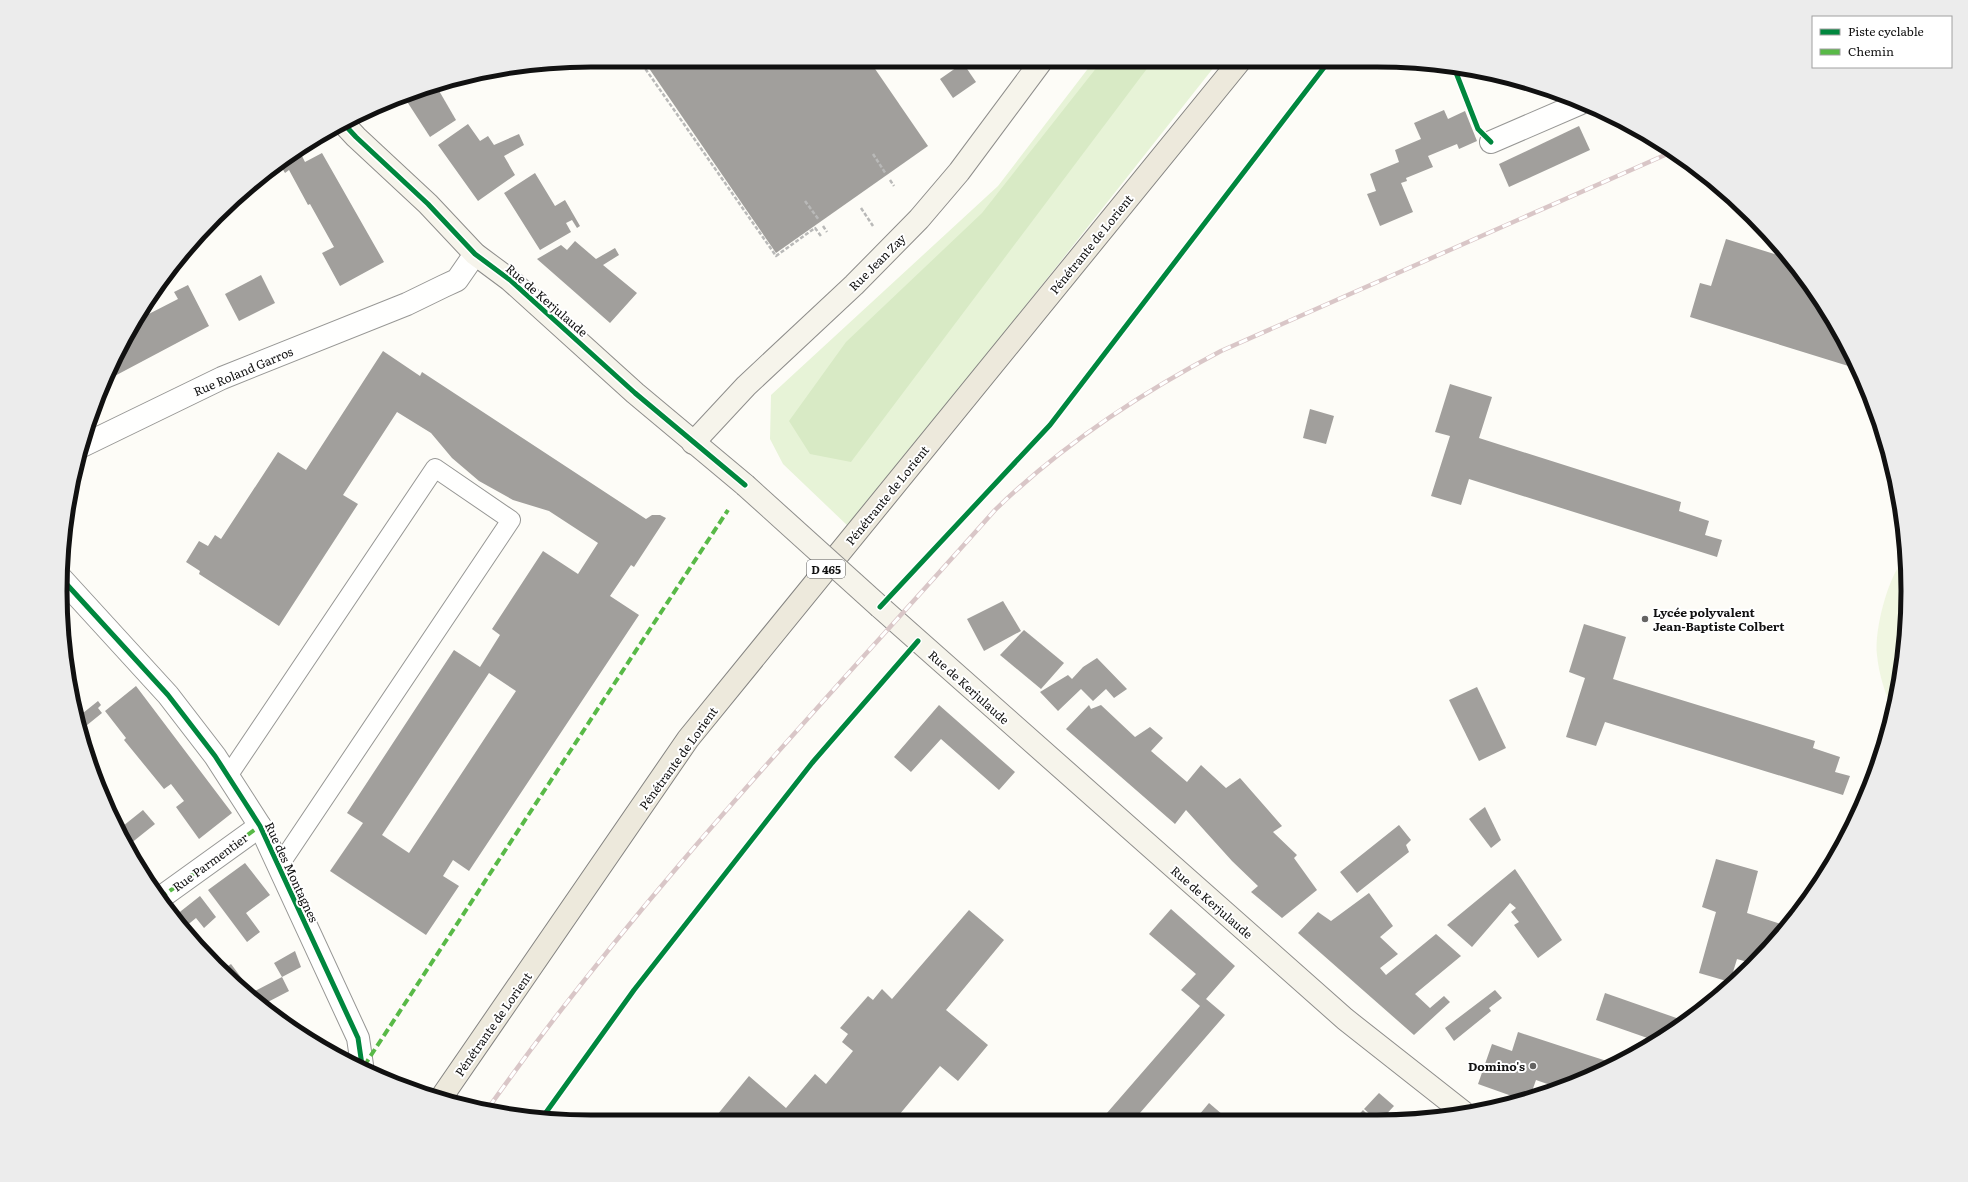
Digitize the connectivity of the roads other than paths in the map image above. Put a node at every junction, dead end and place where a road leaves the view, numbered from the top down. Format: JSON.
{"nodes":[{"id":1,"x":1037,"y":67,"type":"edge"},
{"id":2,"x":1235,"y":67,"type":"edge"},
{"id":3,"x":1575,"y":106,"type":"edge"},
{"id":4,"x":347,"y":127,"type":"edge"},
{"id":5,"x":1491,"y":142,"type":"dead end"},
{"id":6,"x":475,"y":254,"type":"junction"},
{"id":7,"x":89,"y":443,"type":"edge"},
{"id":8,"x":693,"y":443,"type":"junction"},
{"id":9,"x":67,"y":585,"type":"edge"},
{"id":10,"x":228,"y":776,"type":"junction"},
{"id":11,"x":260,"y":826,"type":"junction"},
{"id":12,"x":279,"y":866,"type":"junction"},
{"id":13,"x":164,"y":895,"type":"edge"},
{"id":14,"x":362,"y":1062,"type":"edge"},
{"id":15,"x":444,"y":1094,"type":"edge"},
{"id":16,"x":1459,"y":1109,"type":"edge"}],
"edges":[{"from":1,"to":8,"type":"street","name":"Rue Jean Zay"},
{"from":2,"to":15,"type":"main road","name":"Pénétrante de Lorient","number":"D 465"},
{"from":3,"to":5,"type":"street"},
{"from":4,"to":6,"type":"street","name":"Rue de Kerjulaude"},
{"from":6,"to":7,"type":"street","name":"Rue Roland Garros"},
{"from":6,"to":8,"type":"street","name":"Rue de Kerjulaude"},
{"from":8,"to":16,"type":"street","name":"Rue de Kerjulaude","bridge":true},
{"from":9,"to":10,"type":"street","name":"Rue des Montagnes"},
{"from":10,"to":11,"type":"street","name":"Rue des Montagnes"},
{"from":10,"to":12,"type":"lane"},
{"from":11,"to":12,"type":"street","name":"Rue des Montagnes"},
{"from":11,"to":13,"type":"street","name":"Rue Parmentier"},
{"from":12,"to":14,"type":"street","name":"Rue des Montagnes"}]}
